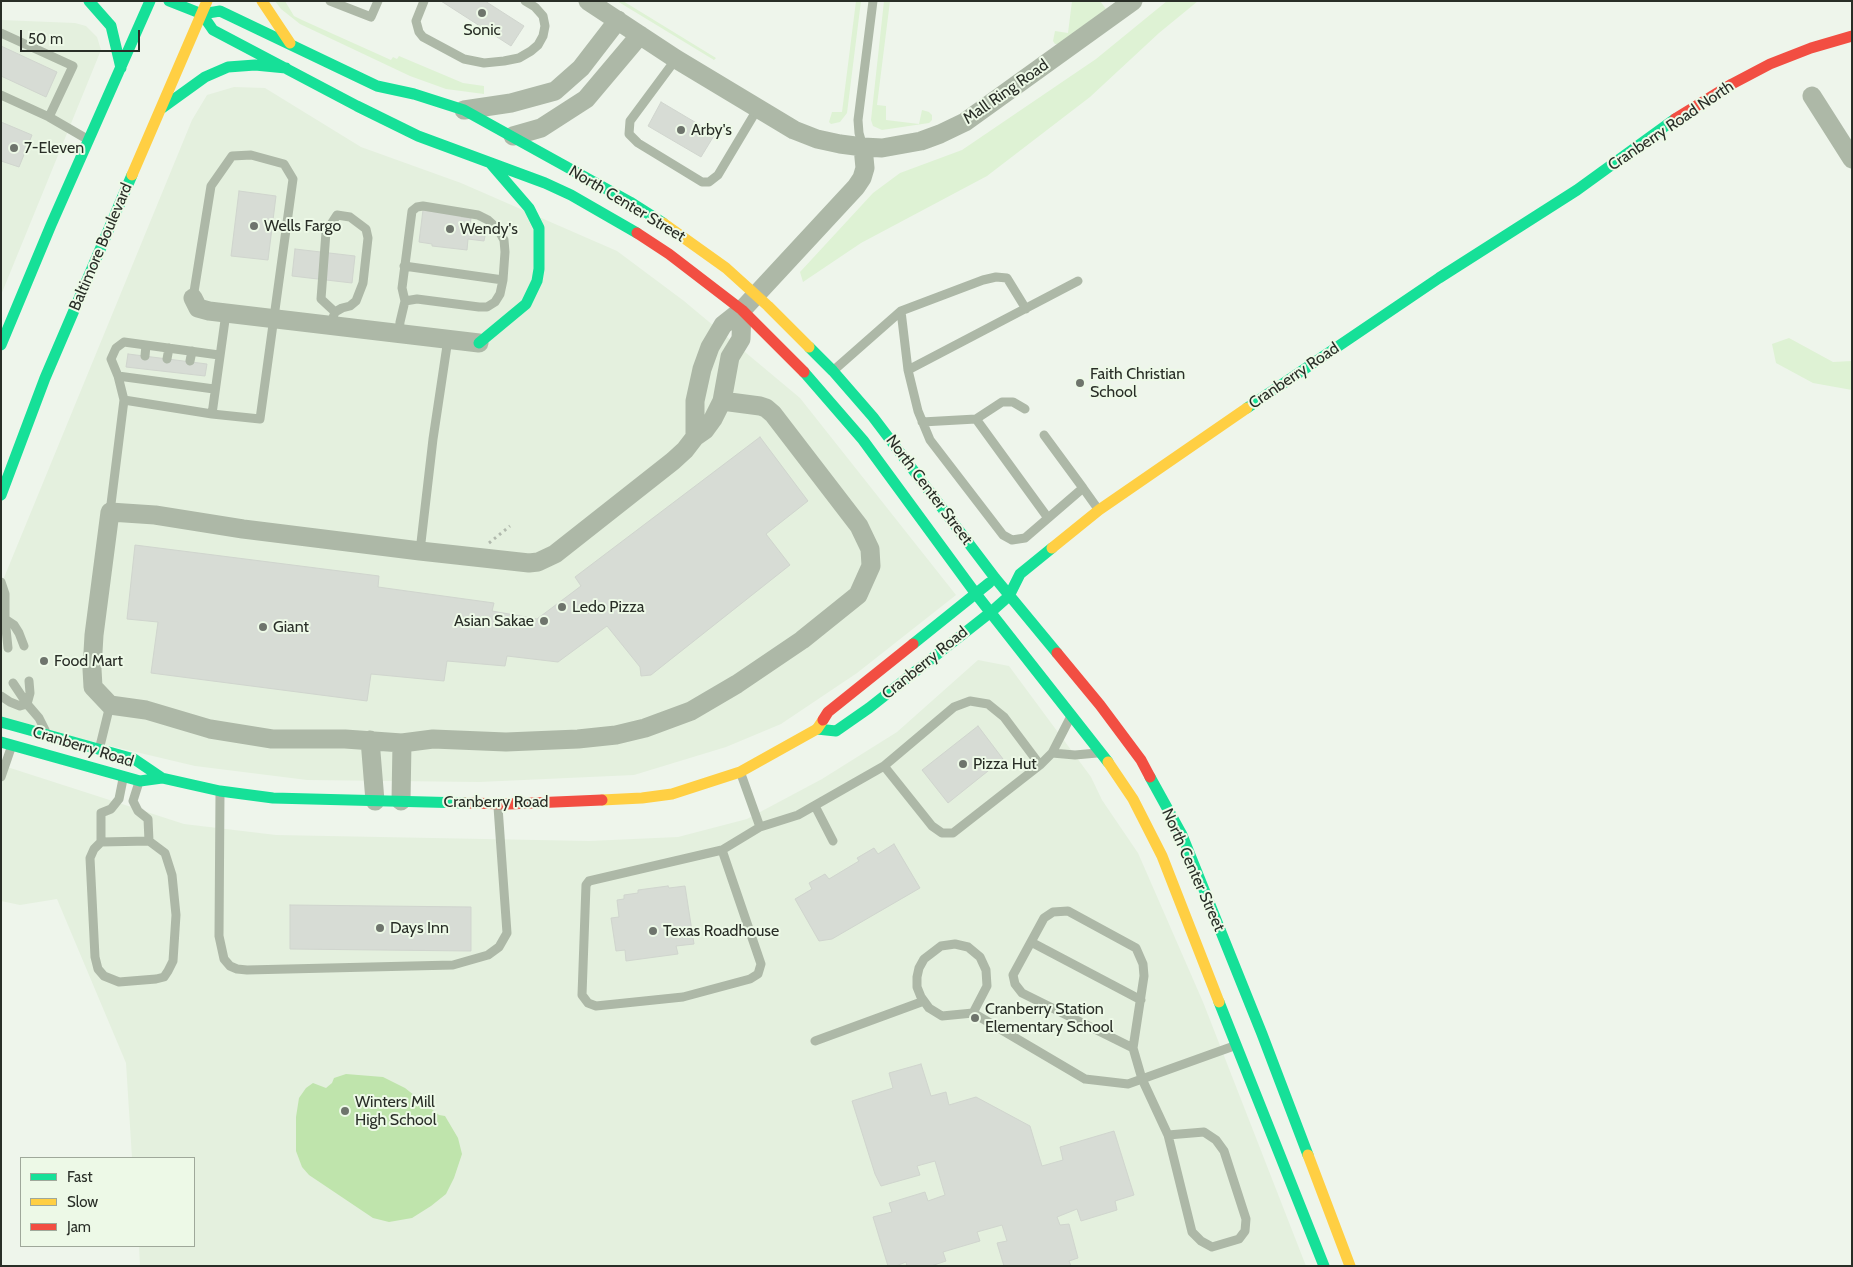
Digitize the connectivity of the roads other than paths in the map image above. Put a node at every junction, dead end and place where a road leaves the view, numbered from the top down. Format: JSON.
{"nodes":[{"id":1,"x":89,"y":1,"type":"edge"},
{"id":2,"x":150,"y":1,"type":"edge"},
{"id":3,"x":169,"y":1,"type":"edge"},
{"id":4,"x":194,"y":1,"type":"edge"},
{"id":5,"x":208,"y":1,"type":"edge"},
{"id":6,"x":262,"y":1,"type":"edge"},
{"id":7,"x":330,"y":1,"type":"edge"},
{"id":8,"x":378,"y":1,"type":"edge"},
{"id":9,"x":424,"y":1,"type":"edge"},
{"id":10,"x":525,"y":1,"type":"edge"},
{"id":11,"x":588,"y":1,"type":"edge"},
{"id":12,"x":873,"y":1,"type":"edge"},
{"id":13,"x":1133,"y":1,"type":"edge"},
{"id":14,"x":202,"y":14,"type":"junction"},
{"id":15,"x":618,"y":20,"type":"junction"},
{"id":16,"x":1,"y":34,"type":"edge"},
{"id":17,"x":640,"y":35,"type":"junction"},
{"id":18,"x":1852,"y":36,"type":"edge"},
{"id":19,"x":290,"y":43,"type":"junction"},
{"id":20,"x":676,"y":59,"type":"junction"},
{"id":21,"x":122,"y":68,"type":"junction"},
{"id":22,"x":286,"y":68,"type":"junction"},
{"id":23,"x":1,"y":95,"type":"edge"},
{"id":24,"x":1812,"y":96,"type":"dead end"},
{"id":25,"x":162,"y":108,"type":"junction"},
{"id":26,"x":758,"y":108,"type":"junction"},
{"id":27,"x":464,"y":110,"type":"junction"},
{"id":28,"x":49,"y":117,"type":"junction"},
{"id":29,"x":418,"y":136,"type":"junction"},
{"id":30,"x":448,"y":136,"type":"dead end"},
{"id":31,"x":485,"y":136,"type":"dead end"},
{"id":32,"x":513,"y":136,"type":"junction"},
{"id":33,"x":89,"y":141,"type":"junction"},
{"id":34,"x":864,"y":147,"type":"junction"},
{"id":35,"x":1852,"y":159,"type":"edge"},
{"id":36,"x":489,"y":162,"type":"junction"},
{"id":37,"x":1577,"y":190,"type":"joint"},
{"id":38,"x":404,"y":266,"type":"junction"},
{"id":39,"x":503,"y":280,"type":"junction"},
{"id":40,"x":1078,"y":281,"type":"dead end"},
{"id":41,"x":755,"y":295,"type":"junction"},
{"id":42,"x":193,"y":298,"type":"joint"},
{"id":43,"x":405,"y":301,"type":"junction"},
{"id":44,"x":1026,"y":309,"type":"junction"},
{"id":45,"x":742,"y":310,"type":"junction"},
{"id":46,"x":901,"y":312,"type":"junction"},
{"id":47,"x":226,"y":314,"type":"junction"},
{"id":48,"x":273,"y":319,"type":"junction"},
{"id":49,"x":332,"y":319,"type":"junction"},
{"id":50,"x":399,"y":334,"type":"junction"},
{"id":51,"x":448,"y":339,"type":"junction"},
{"id":52,"x":479,"y":343,"type":"joint"},
{"id":53,"x":1,"y":344,"type":"edge"},
{"id":54,"x":146,"y":345,"type":"junction"},
{"id":55,"x":169,"y":348,"type":"junction"},
{"id":56,"x":192,"y":351,"type":"junction"},
{"id":57,"x":219,"y":354,"type":"junction"},
{"id":58,"x":145,"y":356,"type":"dead end"},
{"id":59,"x":167,"y":358,"type":"dead end"},
{"id":60,"x":190,"y":362,"type":"dead end"},
{"id":61,"x":142,"y":369,"type":"dead end"},
{"id":62,"x":908,"y":370,"type":"junction"},
{"id":63,"x":833,"y":371,"type":"junction"},
{"id":64,"x":164,"y":372,"type":"dead end"},
{"id":65,"x":188,"y":374,"type":"dead end"},
{"id":66,"x":118,"y":376,"type":"junction"},
{"id":67,"x":141,"y":379,"type":"junction"},
{"id":68,"x":163,"y":382,"type":"junction"},
{"id":69,"x":187,"y":386,"type":"junction"},
{"id":70,"x":214,"y":389,"type":"junction"},
{"id":71,"x":124,"y":400,"type":"junction"},
{"id":72,"x":722,"y":401,"type":"junction"},
{"id":73,"x":1025,"y":409,"type":"dead end"},
{"id":74,"x":212,"y":414,"type":"junction"},
{"id":75,"x":976,"y":419,"type":"junction"},
{"id":76,"x":922,"y":422,"type":"junction"},
{"id":77,"x":1044,"y":435,"type":"dead end"},
{"id":78,"x":695,"y":438,"type":"junction"},
{"id":79,"x":1083,"y":488,"type":"junction"},
{"id":80,"x":1,"y":495,"type":"edge"},
{"id":81,"x":1099,"y":510,"type":"junction"},
{"id":82,"x":110,"y":512,"type":"junction"},
{"id":83,"x":1048,"y":518,"type":"junction"},
{"id":84,"x":420,"y":551,"type":"junction"},
{"id":85,"x":1020,"y":574,"type":"junction"},
{"id":86,"x":995,"y":578,"type":"junction"},
{"id":87,"x":1,"y":582,"type":"edge"},
{"id":88,"x":976,"y":594,"type":"junction"},
{"id":89,"x":1009,"y":596,"type":"junction"},
{"id":90,"x":990,"y":612,"type":"junction"},
{"id":91,"x":3,"y":621,"type":"edge"},
{"id":92,"x":24,"y":646,"type":"dead end"},
{"id":93,"x":8,"y":648,"type":"dead end"},
{"id":94,"x":29,"y":681,"type":"dead end"},
{"id":95,"x":13,"y":682,"type":"dead end"},
{"id":96,"x":1,"y":696,"type":"edge"},
{"id":97,"x":27,"y":704,"type":"junction"},
{"id":98,"x":110,"y":705,"type":"junction"},
{"id":99,"x":1071,"y":716,"type":"junction"},
{"id":100,"x":1,"y":722,"type":"edge"},
{"id":101,"x":817,"y":729,"type":"junction"},
{"id":102,"x":46,"y":735,"type":"junction"},
{"id":103,"x":370,"y":740,"type":"junction"},
{"id":104,"x":402,"y":743,"type":"junction"},
{"id":105,"x":7,"y":744,"type":"edge"},
{"id":106,"x":99,"y":749,"type":"junction"},
{"id":107,"x":1101,"y":752,"type":"junction"},
{"id":108,"x":1052,"y":753,"type":"junction"},
{"id":109,"x":1040,"y":765,"type":"junction"},
{"id":110,"x":884,"y":766,"type":"junction"},
{"id":111,"x":740,"y":772,"type":"junction"},
{"id":112,"x":123,"y":776,"type":"junction"},
{"id":113,"x":1,"y":778,"type":"edge"},
{"id":114,"x":162,"y":778,"type":"junction"},
{"id":115,"x":140,"y":781,"type":"junction"},
{"id":116,"x":220,"y":791,"type":"junction"},
{"id":117,"x":375,"y":801,"type":"junction"},
{"id":118,"x":401,"y":801,"type":"junction"},
{"id":119,"x":498,"y":804,"type":"junction"},
{"id":120,"x":815,"y":806,"type":"junction"},
{"id":121,"x":760,"y":827,"type":"junction"},
{"id":122,"x":150,"y":841,"type":"junction"},
{"id":123,"x":833,"y":841,"type":"dead end"},
{"id":124,"x":101,"y":842,"type":"junction"},
{"id":125,"x":722,"y":850,"type":"junction"},
{"id":126,"x":1031,"y":942,"type":"junction"},
{"id":127,"x":1141,"y":1000,"type":"junction"},
{"id":128,"x":924,"y":1001,"type":"junction"},
{"id":129,"x":973,"y":1014,"type":"junction"},
{"id":130,"x":1249,"y":1039,"type":"junction"},
{"id":131,"x":815,"y":1040,"type":"dead end"},
{"id":132,"x":1133,"y":1048,"type":"junction"},
{"id":133,"x":1142,"y":1078,"type":"junction"},
{"id":134,"x":1168,"y":1135,"type":"junction"},
{"id":135,"x":1324,"y":1266,"type":"edge"},
{"id":136,"x":1350,"y":1266,"type":"edge"}],
"edges":[{"from":1,"to":21,"type":"main road"},
{"from":2,"to":21,"type":"main road"},
{"from":3,"to":14,"type":"main road","name":"North Center Street"},
{"from":4,"to":14,"type":"main road"},
{"from":5,"to":14,"type":"main road","name":"Baltimore Boulevard"},
{"from":6,"to":19,"type":"main road"},
{"from":7,"to":8,"type":"lane"},
{"from":9,"to":10,"type":"lane"},
{"from":11,"to":15,"type":"street","name":"Mall Ring Road"},
{"from":12,"to":34,"type":"lane"},
{"from":13,"to":34,"type":"street","name":"Mall Ring Road"},
{"from":14,"to":19,"type":"main road","name":"North Center Street"},
{"from":14,"to":22,"type":"main road","name":"North Center Street"},
{"from":14,"to":25,"type":"main road","name":"Baltimore Boulevard"},
{"from":15,"to":17,"type":"street","name":"Mall Ring Road"},
{"from":15,"to":27,"type":"street"},
{"from":16,"to":28,"type":"lane"},
{"from":17,"to":20,"type":"street","name":"Mall Ring Road"},
{"from":17,"to":32,"type":"street"},
{"from":18,"to":37,"type":"main road","name":"Cranberry Road North"},
{"from":19,"to":27,"type":"main road","name":"North Center Street"},
{"from":20,"to":26,"type":"street","name":"Mall Ring Road"},
{"from":20,"to":26,"type":"lane"},
{"from":21,"to":33,"type":"main road"},
{"from":22,"to":25,"type":"main road"},
{"from":22,"to":29,"type":"main road","name":"North Center Street"},
{"from":23,"to":28,"type":"lane"},
{"from":24,"to":35,"type":"street"},
{"from":25,"to":80,"type":"main road","name":"Baltimore Boulevard"},
{"from":26,"to":34,"type":"street","name":"Mall Ring Road"},
{"from":27,"to":32,"type":"main road","name":"North Center Street"},
{"from":28,"to":33,"type":"lane"},
{"from":29,"to":30,"type":"main road"},
{"from":29,"to":36,"type":"main road","name":"North Center Street"},
{"from":31,"to":32,"type":"main road"},
{"from":32,"to":41,"type":"main road","name":"North Center Street"},
{"from":33,"to":53,"type":"main road"},
{"from":34,"to":41,"type":"street"},
{"from":36,"to":45,"type":"main road","name":"North Center Street"},
{"from":36,"to":52,"type":"main road"},
{"from":37,"to":81,"type":"main road","name":"Cranberry Road"},
{"from":38,"to":39,"type":"lane"},
{"from":38,"to":39,"type":"lane"},
{"from":38,"to":43,"type":"lane"},
{"from":39,"to":43,"type":"lane"},
{"from":40,"to":44,"type":"lane"},
{"from":41,"to":45,"type":"street"},
{"from":41,"to":63,"type":"main road","name":"North Center Street"},
{"from":42,"to":47,"type":"street"},
{"from":42,"to":48,"type":"lane"},
{"from":43,"to":50,"type":"lane"},
{"from":44,"to":46,"type":"lane"},
{"from":44,"to":62,"type":"lane"},
{"from":45,"to":72,"type":"street"},
{"from":45,"to":78,"type":"street"},
{"from":45,"to":88,"type":"main road","name":"North Center Street"},
{"from":46,"to":62,"type":"lane"},
{"from":46,"to":63,"type":"lane"},
{"from":47,"to":48,"type":"street"},
{"from":47,"to":57,"type":"lane"},
{"from":48,"to":49,"type":"street"},
{"from":48,"to":74,"type":"lane"},
{"from":49,"to":49,"type":"lane"},
{"from":49,"to":50,"type":"street"},
{"from":50,"to":51,"type":"street"},
{"from":51,"to":52,"type":"street"},
{"from":51,"to":84,"type":"lane"},
{"from":54,"to":55,"type":"lane"},
{"from":54,"to":58,"type":"lane"},
{"from":54,"to":66,"type":"lane"},
{"from":55,"to":56,"type":"lane"},
{"from":55,"to":59,"type":"lane"},
{"from":56,"to":57,"type":"lane"},
{"from":56,"to":60,"type":"lane"},
{"from":57,"to":70,"type":"lane"},
{"from":61,"to":67,"type":"lane"},
{"from":62,"to":76,"type":"lane"},
{"from":63,"to":86,"type":"main road","name":"North Center Street"},
{"from":64,"to":68,"type":"lane"},
{"from":65,"to":69,"type":"lane"},
{"from":66,"to":67,"type":"lane"},
{"from":66,"to":71,"type":"lane"},
{"from":67,"to":68,"type":"lane"},
{"from":68,"to":69,"type":"lane"},
{"from":69,"to":70,"type":"lane"},
{"from":70,"to":74,"type":"lane"},
{"from":71,"to":74,"type":"lane"},
{"from":71,"to":82,"type":"lane"},
{"from":72,"to":78,"type":"street"},
{"from":72,"to":104,"type":"street"},
{"from":73,"to":75,"type":"lane"},
{"from":75,"to":76,"type":"lane"},
{"from":75,"to":83,"type":"lane"},
{"from":76,"to":83,"type":"lane"},
{"from":77,"to":79,"type":"lane"},
{"from":78,"to":84,"type":"street"},
{"from":79,"to":81,"type":"lane"},
{"from":79,"to":83,"type":"lane"},
{"from":81,"to":85,"type":"main road","name":"Cranberry Road"},
{"from":82,"to":84,"type":"street"},
{"from":82,"to":98,"type":"street"},
{"from":85,"to":86,"type":"main road","name":"Cranberry Road"},
{"from":85,"to":89,"type":"main road","name":"Cranberry Road"},
{"from":86,"to":88,"type":"main road","name":"Cranberry Road"},
{"from":86,"to":89,"type":"main road","name":"North Center Street"},
{"from":87,"to":91,"type":"lane"},
{"from":88,"to":90,"type":"main road","name":"North Center Street"},
{"from":88,"to":101,"type":"main road","name":"Cranberry Road"},
{"from":89,"to":90,"type":"main road","name":"Cranberry Road"},
{"from":89,"to":130,"type":"main road","name":"North Center Street"},
{"from":90,"to":99,"type":"main road","name":"North Center Street"},
{"from":90,"to":101,"type":"main road","name":"Cranberry Road"},
{"from":91,"to":92,"type":"lane"},
{"from":91,"to":93,"type":"lane"},
{"from":94,"to":97,"type":"lane"},
{"from":95,"to":97,"type":"lane"},
{"from":96,"to":97,"type":"lane"},
{"from":97,"to":102,"type":"lane"},
{"from":98,"to":103,"type":"street"},
{"from":98,"to":106,"type":"lane"},
{"from":99,"to":107,"type":"main road","name":"North Center Street"},
{"from":99,"to":108,"type":"lane"},
{"from":100,"to":102,"type":"main road","name":"Cranberry Road"},
{"from":101,"to":111,"type":"main road","name":"Cranberry Road"},
{"from":102,"to":106,"type":"main road","name":"Cranberry Road"},
{"from":103,"to":104,"type":"street"},
{"from":103,"to":117,"type":"street"},
{"from":104,"to":118,"type":"street"},
{"from":105,"to":112,"type":"main road","name":"Cranberry Road"},
{"from":105,"to":113,"type":"lane"},
{"from":106,"to":114,"type":"main road","name":"Cranberry Road"},
{"from":107,"to":108,"type":"lane"},
{"from":107,"to":130,"type":"main road","name":"North Center Street"},
{"from":108,"to":109,"type":"lane"},
{"from":109,"to":110,"type":"lane"},
{"from":109,"to":110,"type":"lane"},
{"from":110,"to":120,"type":"lane"},
{"from":111,"to":119,"type":"main road","name":"Cranberry Road"},
{"from":111,"to":121,"type":"lane"},
{"from":112,"to":115,"type":"main road","name":"Cranberry Road"},
{"from":112,"to":124,"type":"lane"},
{"from":114,"to":115,"type":"main road","name":"Cranberry Road"},
{"from":114,"to":116,"type":"main road","name":"Cranberry Road"},
{"from":115,"to":122,"type":"lane"},
{"from":116,"to":117,"type":"main road","name":"Cranberry Road"},
{"from":116,"to":119,"type":"lane"},
{"from":117,"to":118,"type":"main road","name":"Cranberry Road"},
{"from":118,"to":119,"type":"main road","name":"Cranberry Road"},
{"from":120,"to":121,"type":"lane"},
{"from":120,"to":123,"type":"lane"},
{"from":121,"to":125,"type":"lane"},
{"from":122,"to":124,"type":"lane"},
{"from":122,"to":124,"type":"lane"},
{"from":125,"to":125,"type":"lane"},
{"from":126,"to":127,"type":"lane"},
{"from":126,"to":127,"type":"lane"},
{"from":126,"to":132,"type":"lane"},
{"from":127,"to":132,"type":"lane"},
{"from":128,"to":129,"type":"lane"},
{"from":128,"to":129,"type":"lane"},
{"from":128,"to":131,"type":"lane"},
{"from":129,"to":133,"type":"lane"},
{"from":130,"to":133,"type":"lane"},
{"from":130,"to":135,"type":"main road","name":"North Center Street"},
{"from":130,"to":136,"type":"main road","name":"North Center Street"},
{"from":132,"to":133,"type":"lane"},
{"from":133,"to":134,"type":"lane"},
{"from":134,"to":134,"type":"lane"}]}
